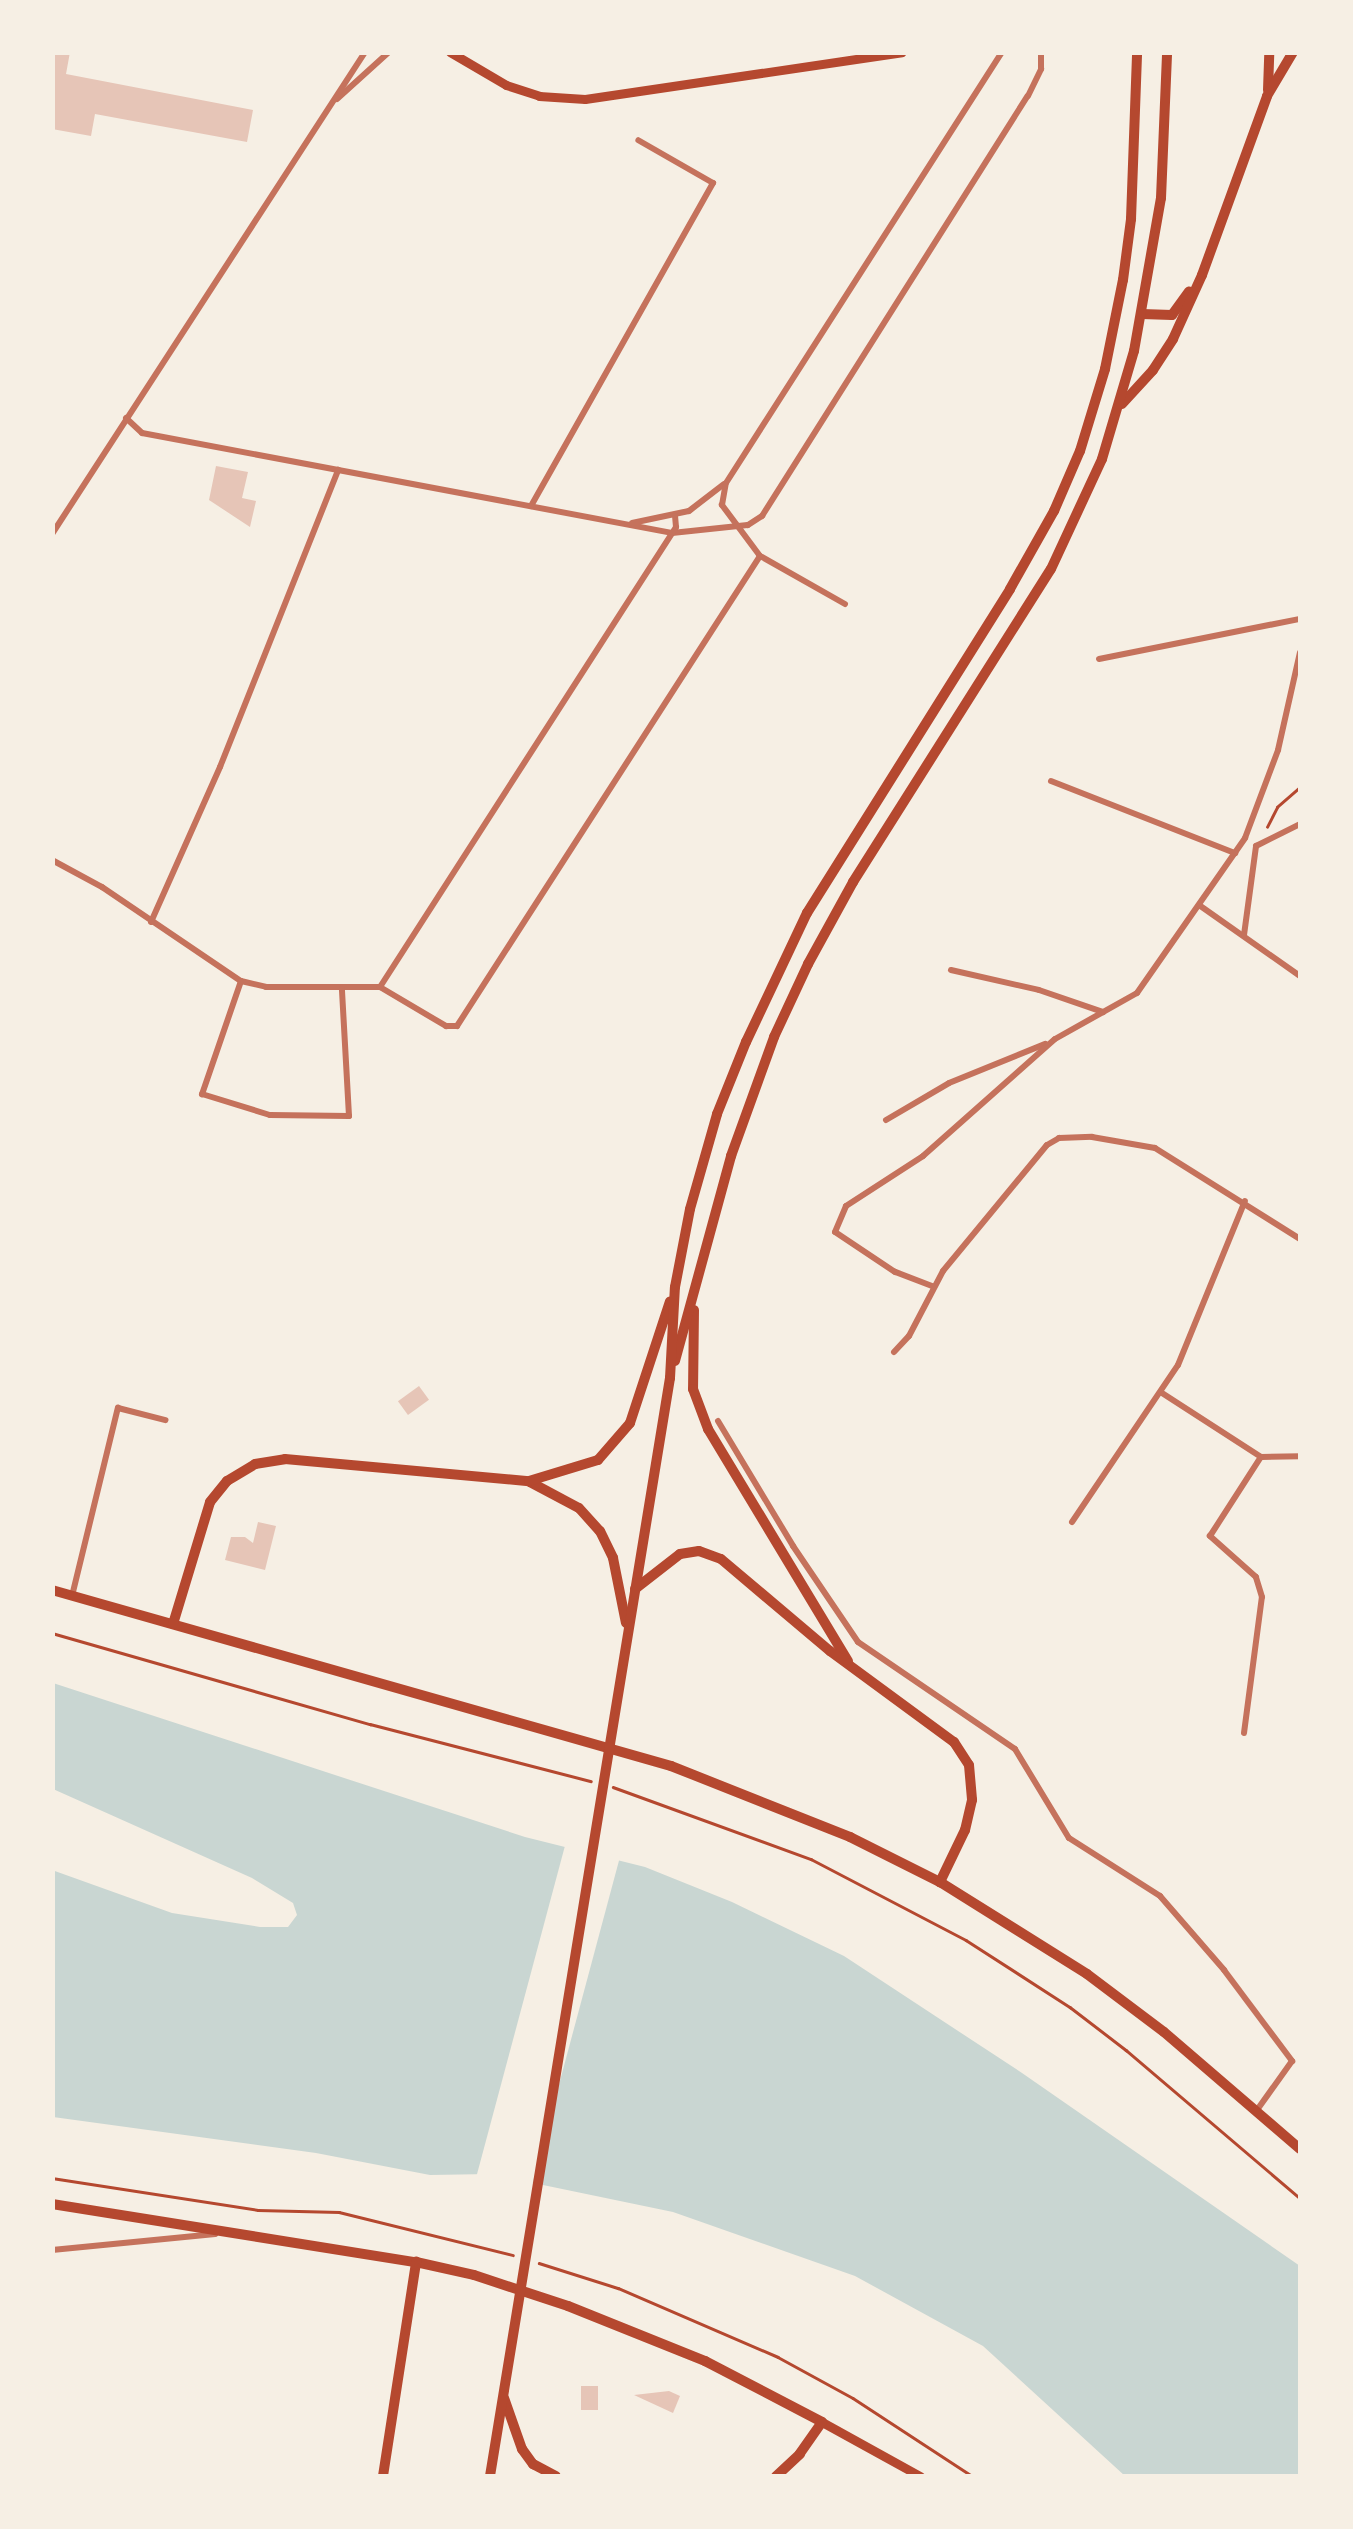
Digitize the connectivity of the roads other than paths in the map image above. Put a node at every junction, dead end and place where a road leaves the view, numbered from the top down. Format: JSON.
{"nodes":[{"id":1,"x":365,"y":52,"type":"edge"},
{"id":2,"x":389,"y":52,"type":"edge"},
{"id":3,"x":450,"y":52,"type":"edge"},
{"id":4,"x":902,"y":52,"type":"edge"},
{"id":5,"x":1002,"y":52,"type":"edge"},
{"id":6,"x":1041,"y":52,"type":"edge"},
{"id":7,"x":1137,"y":52,"type":"edge"},
{"id":8,"x":1167,"y":52,"type":"edge"},
{"id":9,"x":1269,"y":52,"type":"edge"},
{"id":10,"x":1293,"y":52,"type":"edge"},
{"id":11,"x":1267,"y":96,"type":"junction"},
{"id":12,"x":332,"y":104,"type":"junction"},
{"id":13,"x":638,"y":140,"type":"dead end"},
{"id":14,"x":1202,"y":275,"type":"junction"},
{"id":15,"x":1142,"y":314,"type":"junction"},
{"id":16,"x":1120,"y":405,"type":"junction"},
{"id":17,"x":126,"y":418,"type":"junction"},
{"id":18,"x":338,"y":470,"type":"junction"},
{"id":19,"x":726,"y":483,"type":"junction"},
{"id":20,"x":531,"y":506,"type":"junction"},
{"id":21,"x":675,"y":516,"type":"junction"},
{"id":22,"x":626,"y":524,"type":"junction"},
{"id":23,"x":738,"y":529,"type":"junction"},
{"id":24,"x":672,"y":533,"type":"junction"},
{"id":25,"x":52,"y":534,"type":"edge"},
{"id":26,"x":760,"y":556,"type":"junction"},
{"id":27,"x":844,"y":604,"type":"dead end"},
{"id":28,"x":1300,"y":618,"type":"edge"},
{"id":29,"x":1300,"y":652,"type":"edge"},
{"id":30,"x":1099,"y":659,"type":"dead end"},
{"id":31,"x":1051,"y":781,"type":"dead end"},
{"id":32,"x":1300,"y":824,"type":"edge"},
{"id":33,"x":1245,"y":838,"type":"junction"},
{"id":34,"x":1260,"y":844,"type":"junction"},
{"id":35,"x":1235,"y":852,"type":"junction"},
{"id":36,"x":52,"y":860,"type":"edge"},
{"id":37,"x":1199,"y":905,"type":"junction"},
{"id":38,"x":152,"y":922,"type":"junction"},
{"id":39,"x":1244,"y":935,"type":"junction"},
{"id":40,"x":950,"y":970,"type":"dead end"},
{"id":41,"x":1300,"y":976,"type":"edge"},
{"id":42,"x":241,"y":980,"type":"junction"},
{"id":43,"x":380,"y":987,"type":"junction"},
{"id":44,"x":342,"y":989,"type":"junction"},
{"id":45,"x":1104,"y":1013,"type":"junction"},
{"id":46,"x":1056,"y":1039,"type":"junction"},
{"id":47,"x":886,"y":1120,"type":"dead end"},
{"id":48,"x":1245,"y":1201,"type":"junction"},
{"id":49,"x":1300,"y":1239,"type":"edge"},
{"id":50,"x":932,"y":1286,"type":"junction"},
{"id":51,"x":674,"y":1287,"type":"junction"},
{"id":52,"x":695,"y":1292,"type":"junction"},
{"id":53,"x":894,"y":1352,"type":"dead end"},
{"id":54,"x":670,"y":1378,"type":"junction"},
{"id":55,"x":1162,"y":1392,"type":"junction"},
{"id":56,"x":165,"y":1420,"type":"dead end"},
{"id":57,"x":718,"y":1421,"type":"dead end"},
{"id":58,"x":1300,"y":1456,"type":"edge"},
{"id":59,"x":1261,"y":1457,"type":"junction"},
{"id":60,"x":748,"y":1473,"type":"junction"},
{"id":61,"x":737,"y":1480,"type":"junction"},
{"id":62,"x":529,"y":1481,"type":"junction"},
{"id":63,"x":1072,"y":1522,"type":"dead end"},
{"id":64,"x":52,"y":1590,"type":"edge"},
{"id":65,"x":635,"y":1590,"type":"junction"},
{"id":66,"x":72,"y":1596,"type":"junction"},
{"id":67,"x":173,"y":1624,"type":"junction"},
{"id":68,"x":628,"y":1631,"type":"junction"},
{"id":69,"x":852,"y":1666,"type":"junction"},
{"id":70,"x":1244,"y":1733,"type":"dead end"},
{"id":71,"x":940,"y":1882,"type":"junction"},
{"id":72,"x":1257,"y":2110,"type":"junction"},
{"id":73,"x":1300,"y":2149,"type":"edge"},
{"id":74,"x":52,"y":2204,"type":"edge"},
{"id":75,"x":233,"y":2231,"type":"junction"},
{"id":76,"x":52,"y":2250,"type":"edge"},
{"id":77,"x":416,"y":2262,"type":"junction"},
{"id":78,"x":503,"y":2394,"type":"junction"},
{"id":79,"x":822,"y":2422,"type":"junction"},
{"id":80,"x":488,"y":2473,"type":"edge"},
{"id":81,"x":383,"y":2476,"type":"edge"},
{"id":82,"x":556,"y":2476,"type":"edge"},
{"id":83,"x":776,"y":2476,"type":"edge"},
{"id":84,"x":920,"y":2476,"type":"edge"}],
"edges":[{"from":1,"to":12,"type":"street"},
{"from":2,"to":12,"type":"street"},
{"from":3,"to":4,"type":"main road"},
{"from":5,"to":19,"type":"street"},
{"from":6,"to":23,"type":"street"},
{"from":7,"to":51,"type":"main road"},
{"from":8,"to":15,"type":"main road"},
{"from":9,"to":11,"type":"main road"},
{"from":10,"to":11,"type":"main road"},
{"from":11,"to":14,"type":"main road"},
{"from":12,"to":17,"type":"street"},
{"from":13,"to":20,"type":"street"},
{"from":14,"to":15,"type":"main road"},
{"from":14,"to":16,"type":"main road"},
{"from":15,"to":16,"type":"main road"},
{"from":16,"to":52,"type":"main road"},
{"from":17,"to":18,"type":"street"},
{"from":17,"to":25,"type":"street"},
{"from":18,"to":20,"type":"street"},
{"from":18,"to":38,"type":"street"},
{"from":19,"to":21,"type":"street"},
{"from":19,"to":23,"type":"street"},
{"from":20,"to":22,"type":"street"},
{"from":21,"to":22,"type":"street"},
{"from":21,"to":24,"type":"street"},
{"from":22,"to":24,"type":"street"},
{"from":23,"to":24,"type":"street"},
{"from":23,"to":26,"type":"street"},
{"from":24,"to":43,"type":"street"},
{"from":26,"to":27,"type":"street"},
{"from":26,"to":43,"type":"street"},
{"from":28,"to":30,"type":"street"},
{"from":29,"to":33,"type":"street"},
{"from":31,"to":35,"type":"street"},
{"from":32,"to":34,"type":"street"},
{"from":33,"to":34,"type":"street"},
{"from":33,"to":35,"type":"street"},
{"from":34,"to":39,"type":"street"},
{"from":35,"to":37,"type":"street"},
{"from":36,"to":38,"type":"street"},
{"from":37,"to":39,"type":"street"},
{"from":37,"to":45,"type":"street"},
{"from":38,"to":42,"type":"street"},
{"from":39,"to":41,"type":"street"},
{"from":40,"to":45,"type":"street"},
{"from":42,"to":44,"type":"street"},
{"from":42,"to":44,"type":"street"},
{"from":43,"to":44,"type":"street"},
{"from":45,"to":46,"type":"street"},
{"from":46,"to":47,"type":"street"},
{"from":46,"to":50,"type":"street"},
{"from":48,"to":49,"type":"street"},
{"from":48,"to":50,"type":"street"},
{"from":48,"to":55,"type":"street"},
{"from":50,"to":53,"type":"street"},
{"from":51,"to":54,"type":"main road"},
{"from":51,"to":62,"type":"main road"},
{"from":52,"to":54,"type":"main road"},
{"from":52,"to":61,"type":"main road"},
{"from":54,"to":65,"type":"main road"},
{"from":55,"to":59,"type":"street"},
{"from":55,"to":63,"type":"street"},
{"from":56,"to":66,"type":"street"},
{"from":57,"to":60,"type":"street"},
{"from":58,"to":59,"type":"street"},
{"from":59,"to":70,"type":"street"},
{"from":60,"to":61,"type":"street"},
{"from":60,"to":72,"type":"street"},
{"from":61,"to":69,"type":"main road"},
{"from":62,"to":67,"type":"main road"},
{"from":62,"to":68,"type":"main road"},
{"from":64,"to":66,"type":"main road"},
{"from":65,"to":68,"type":"main road"},
{"from":65,"to":69,"type":"main road"},
{"from":66,"to":67,"type":"main road"},
{"from":67,"to":71,"type":"main road"},
{"from":68,"to":78,"type":"main road"},
{"from":69,"to":71,"type":"main road"},
{"from":71,"to":72,"type":"main road"},
{"from":72,"to":73,"type":"main road"},
{"from":74,"to":75,"type":"main road"},
{"from":75,"to":76,"type":"street"},
{"from":75,"to":77,"type":"main road"},
{"from":77,"to":79,"type":"main road"},
{"from":77,"to":81,"type":"main road"},
{"from":78,"to":80,"type":"main road"},
{"from":78,"to":82,"type":"main road"},
{"from":79,"to":83,"type":"main road"},
{"from":79,"to":84,"type":"main road"}]}
